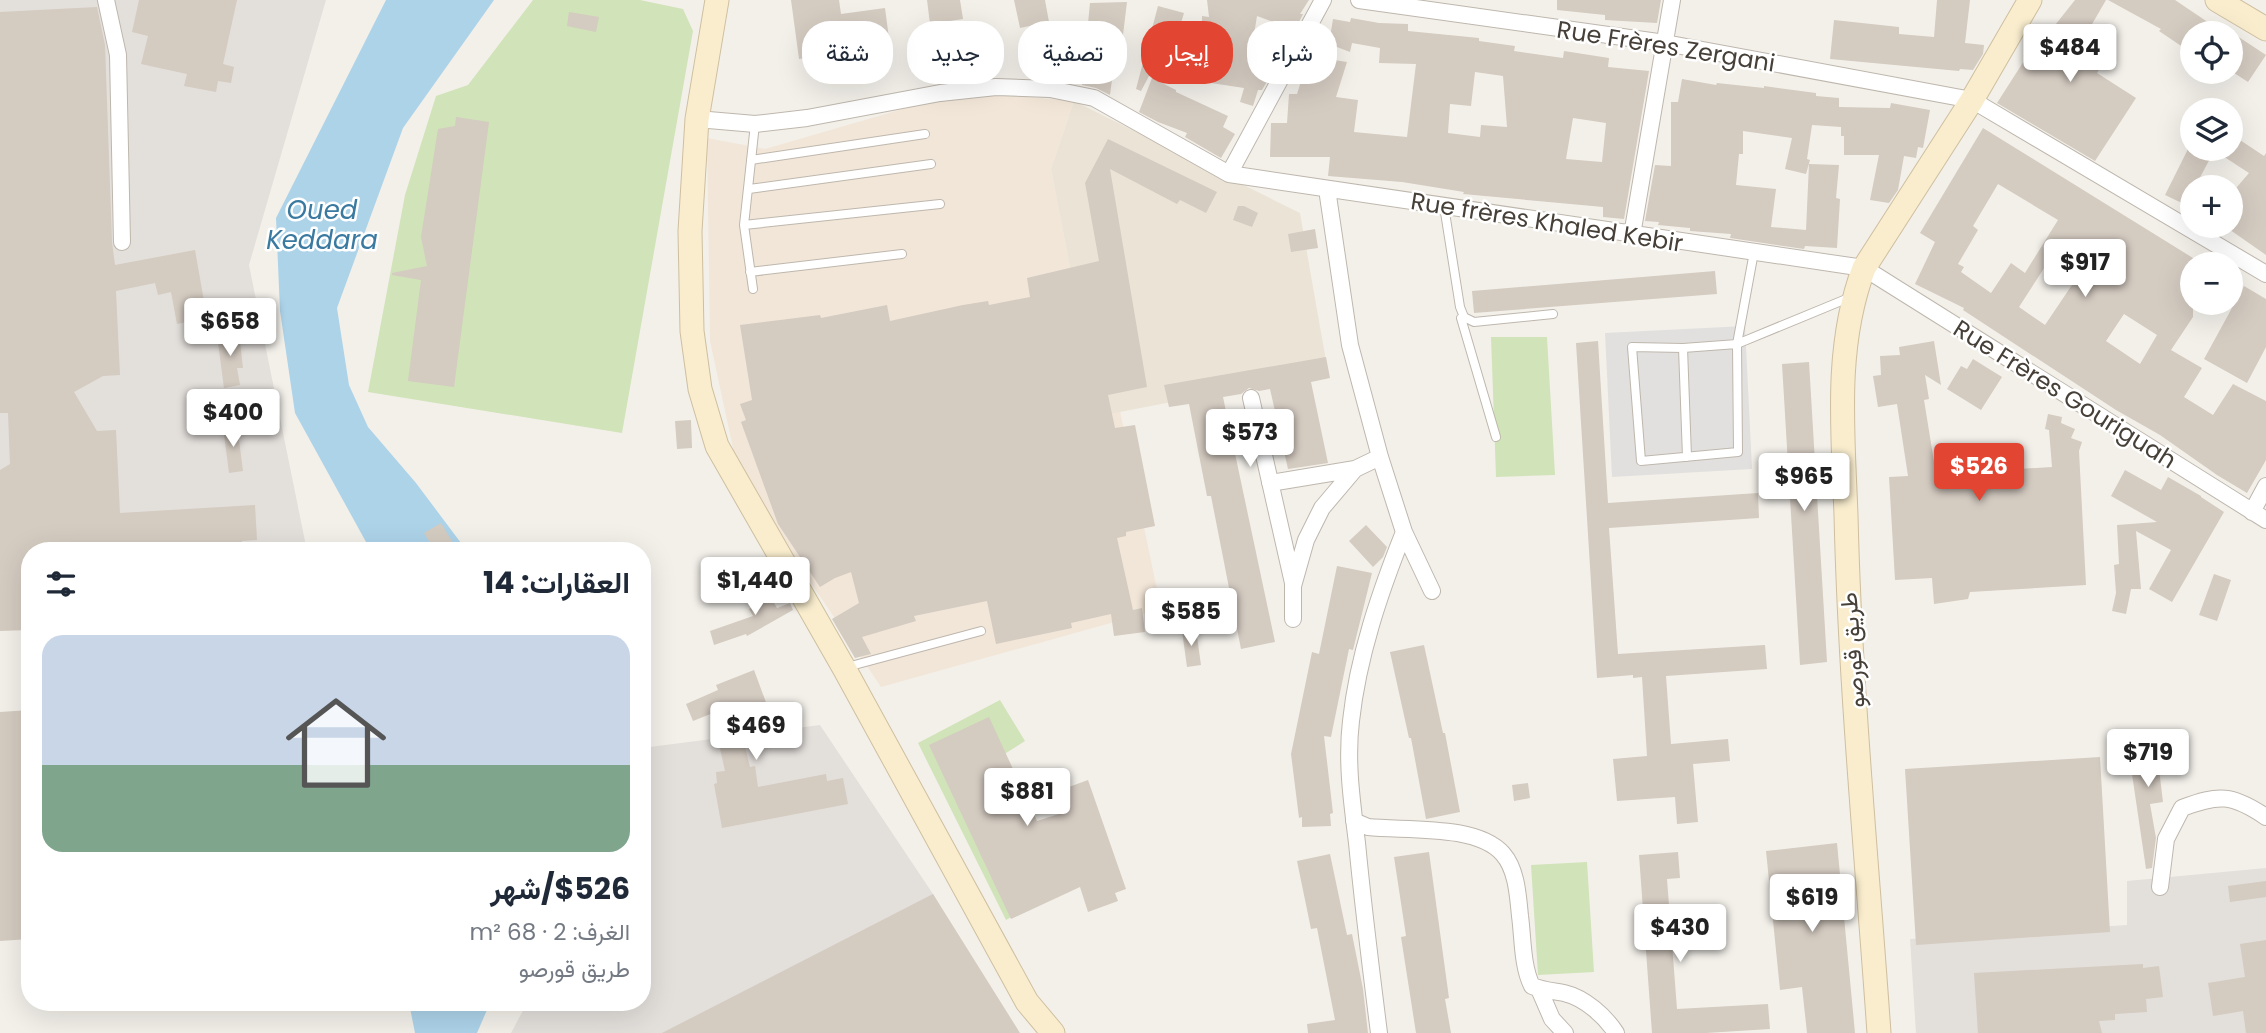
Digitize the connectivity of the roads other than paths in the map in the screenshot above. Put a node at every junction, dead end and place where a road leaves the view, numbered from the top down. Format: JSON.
{"nodes":[{"id":1,"x":106,"y":0,"type":"edge"},
{"id":2,"x":717,"y":0,"type":"edge"},
{"id":3,"x":1323,"y":0,"type":"edge"},
{"id":4,"x":1359,"y":0,"type":"edge"},
{"id":5,"x":1672,"y":0,"type":"edge"},
{"id":6,"x":2030,"y":0,"type":"edge"},
{"id":7,"x":2217,"y":0,"type":"edge"},
{"id":8,"x":2266,"y":29,"type":"edge"},
{"id":9,"x":1665,"y":43,"type":"junction"},
{"id":10,"x":1972,"y":100,"type":"junction"},
{"id":11,"x":697,"y":118,"type":"junction"},
{"id":12,"x":755,"y":124,"type":"junction"},
{"id":13,"x":925,"y":134,"type":"dead end"},
{"id":14,"x":751,"y":160,"type":"junction"},
{"id":15,"x":931,"y":164,"type":"dead end"},
{"id":16,"x":1229,"y":174,"type":"junction"},
{"id":17,"x":749,"y":189,"type":"junction"},
{"id":18,"x":1327,"y":189,"type":"junction"},
{"id":19,"x":940,"y":204,"type":"dead end"},
{"id":20,"x":1444,"y":206,"type":"junction"},
{"id":21,"x":744,"y":225,"type":"junction"},
{"id":22,"x":1632,"y":235,"type":"junction"},
{"id":23,"x":122,"y":242,"type":"dead end"},
{"id":24,"x":1754,"y":252,"type":"junction"},
{"id":25,"x":902,"y":254,"type":"dead end"},
{"id":26,"x":1864,"y":268,"type":"junction"},
{"id":27,"x":750,"y":272,"type":"junction"},
{"id":28,"x":2266,"y":274,"type":"edge"},
{"id":29,"x":753,"y":289,"type":"dead end"},
{"id":30,"x":1854,"y":296,"type":"junction"},
{"id":31,"x":1553,"y":314,"type":"dead end"},
{"id":32,"x":1464,"y":317,"type":"junction"},
{"id":33,"x":1737,"y":344,"type":"junction"},
{"id":34,"x":1683,"y":348,"type":"junction"},
{"id":35,"x":1251,"y":398,"type":"dead end"},
{"id":36,"x":1496,"y":437,"type":"dead end"},
{"id":37,"x":1380,"y":457,"type":"junction"},
{"id":38,"x":1687,"y":457,"type":"junction"},
{"id":39,"x":1355,"y":469,"type":"junction"},
{"id":40,"x":1270,"y":483,"type":"junction"},
{"id":41,"x":2266,"y":486,"type":"edge"},
{"id":42,"x":2259,"y":516,"type":"edge"},
{"id":43,"x":1404,"y":532,"type":"junction"},
{"id":44,"x":1293,"y":586,"type":"junction"},
{"id":45,"x":1432,"y":591,"type":"dead end"},
{"id":46,"x":1293,"y":619,"type":"dead end"},
{"id":47,"x":981,"y":631,"type":"dead end"},
{"id":48,"x":844,"y":668,"type":"junction"},
{"id":49,"x":2266,"y":817,"type":"edge"},
{"id":50,"x":1354,"y":821,"type":"junction"},
{"id":51,"x":2160,"y":887,"type":"dead end"},
{"id":52,"x":1539,"y":989,"type":"junction"},
{"id":53,"x":1053,"y":1033,"type":"edge"},
{"id":54,"x":1379,"y":1033,"type":"edge"},
{"id":55,"x":1565,"y":1033,"type":"edge"},
{"id":56,"x":1616,"y":1033,"type":"edge"},
{"id":57,"x":1879,"y":1033,"type":"edge"}],
"edges":[{"from":1,"to":23,"type":"street"},
{"from":2,"to":11,"type":"main road"},
{"from":3,"to":16,"type":"street"},
{"from":4,"to":9,"type":"street","name":"Rue Frères Zergani"},
{"from":5,"to":9,"type":"street"},
{"from":6,"to":10,"type":"main road","name":"طريق قورصو"},
{"from":7,"to":8,"type":"main road"},
{"from":9,"to":10,"type":"street","name":"Rue Frères Zergani"},
{"from":9,"to":22,"type":"street"},
{"from":10,"to":26,"type":"main road","name":"طريق قورصو"},
{"from":10,"to":28,"type":"street"},
{"from":11,"to":12,"type":"street"},
{"from":11,"to":48,"type":"main road"},
{"from":12,"to":14,"type":"lane"},
{"from":12,"to":16,"type":"street"},
{"from":13,"to":14,"type":"lane"},
{"from":14,"to":17,"type":"lane"},
{"from":15,"to":17,"type":"lane"},
{"from":16,"to":18,"type":"street","name":"Rue frères Khaled Kebir"},
{"from":17,"to":21,"type":"lane"},
{"from":18,"to":20,"type":"street","name":"Rue frères Khaled Kebir"},
{"from":18,"to":37,"type":"street"},
{"from":19,"to":21,"type":"lane"},
{"from":20,"to":22,"type":"street","name":"Rue frères Khaled Kebir"},
{"from":20,"to":32,"type":"lane"},
{"from":21,"to":27,"type":"lane"},
{"from":22,"to":24,"type":"street","name":"Rue frères Khaled Kebir"},
{"from":24,"to":26,"type":"street","name":"Rue frères Khaled Kebir"},
{"from":24,"to":33,"type":"lane"},
{"from":25,"to":27,"type":"lane"},
{"from":26,"to":30,"type":"main road","name":"طريق قورصو"},
{"from":26,"to":42,"type":"street","name":"Rue Frères Gouriguah"},
{"from":27,"to":29,"type":"lane"},
{"from":30,"to":33,"type":"lane"},
{"from":30,"to":57,"type":"main road","name":"طريق قورصو"},
{"from":31,"to":32,"type":"lane"},
{"from":32,"to":36,"type":"lane"},
{"from":33,"to":34,"type":"lane"},
{"from":33,"to":38,"type":"lane"},
{"from":34,"to":38,"type":"lane"},
{"from":34,"to":38,"type":"lane"},
{"from":35,"to":40,"type":"street"},
{"from":37,"to":39,"type":"street"},
{"from":37,"to":43,"type":"street"},
{"from":39,"to":40,"type":"street"},
{"from":39,"to":44,"type":"street"},
{"from":40,"to":44,"type":"street"},
{"from":41,"to":42,"type":"street"},
{"from":43,"to":45,"type":"street"},
{"from":43,"to":50,"type":"street"},
{"from":44,"to":46,"type":"street"},
{"from":47,"to":48,"type":"lane"},
{"from":48,"to":53,"type":"main road"},
{"from":49,"to":51,"type":"street"},
{"from":50,"to":52,"type":"street"},
{"from":50,"to":54,"type":"street"},
{"from":52,"to":55,"type":"street"},
{"from":52,"to":56,"type":"street"}]}
